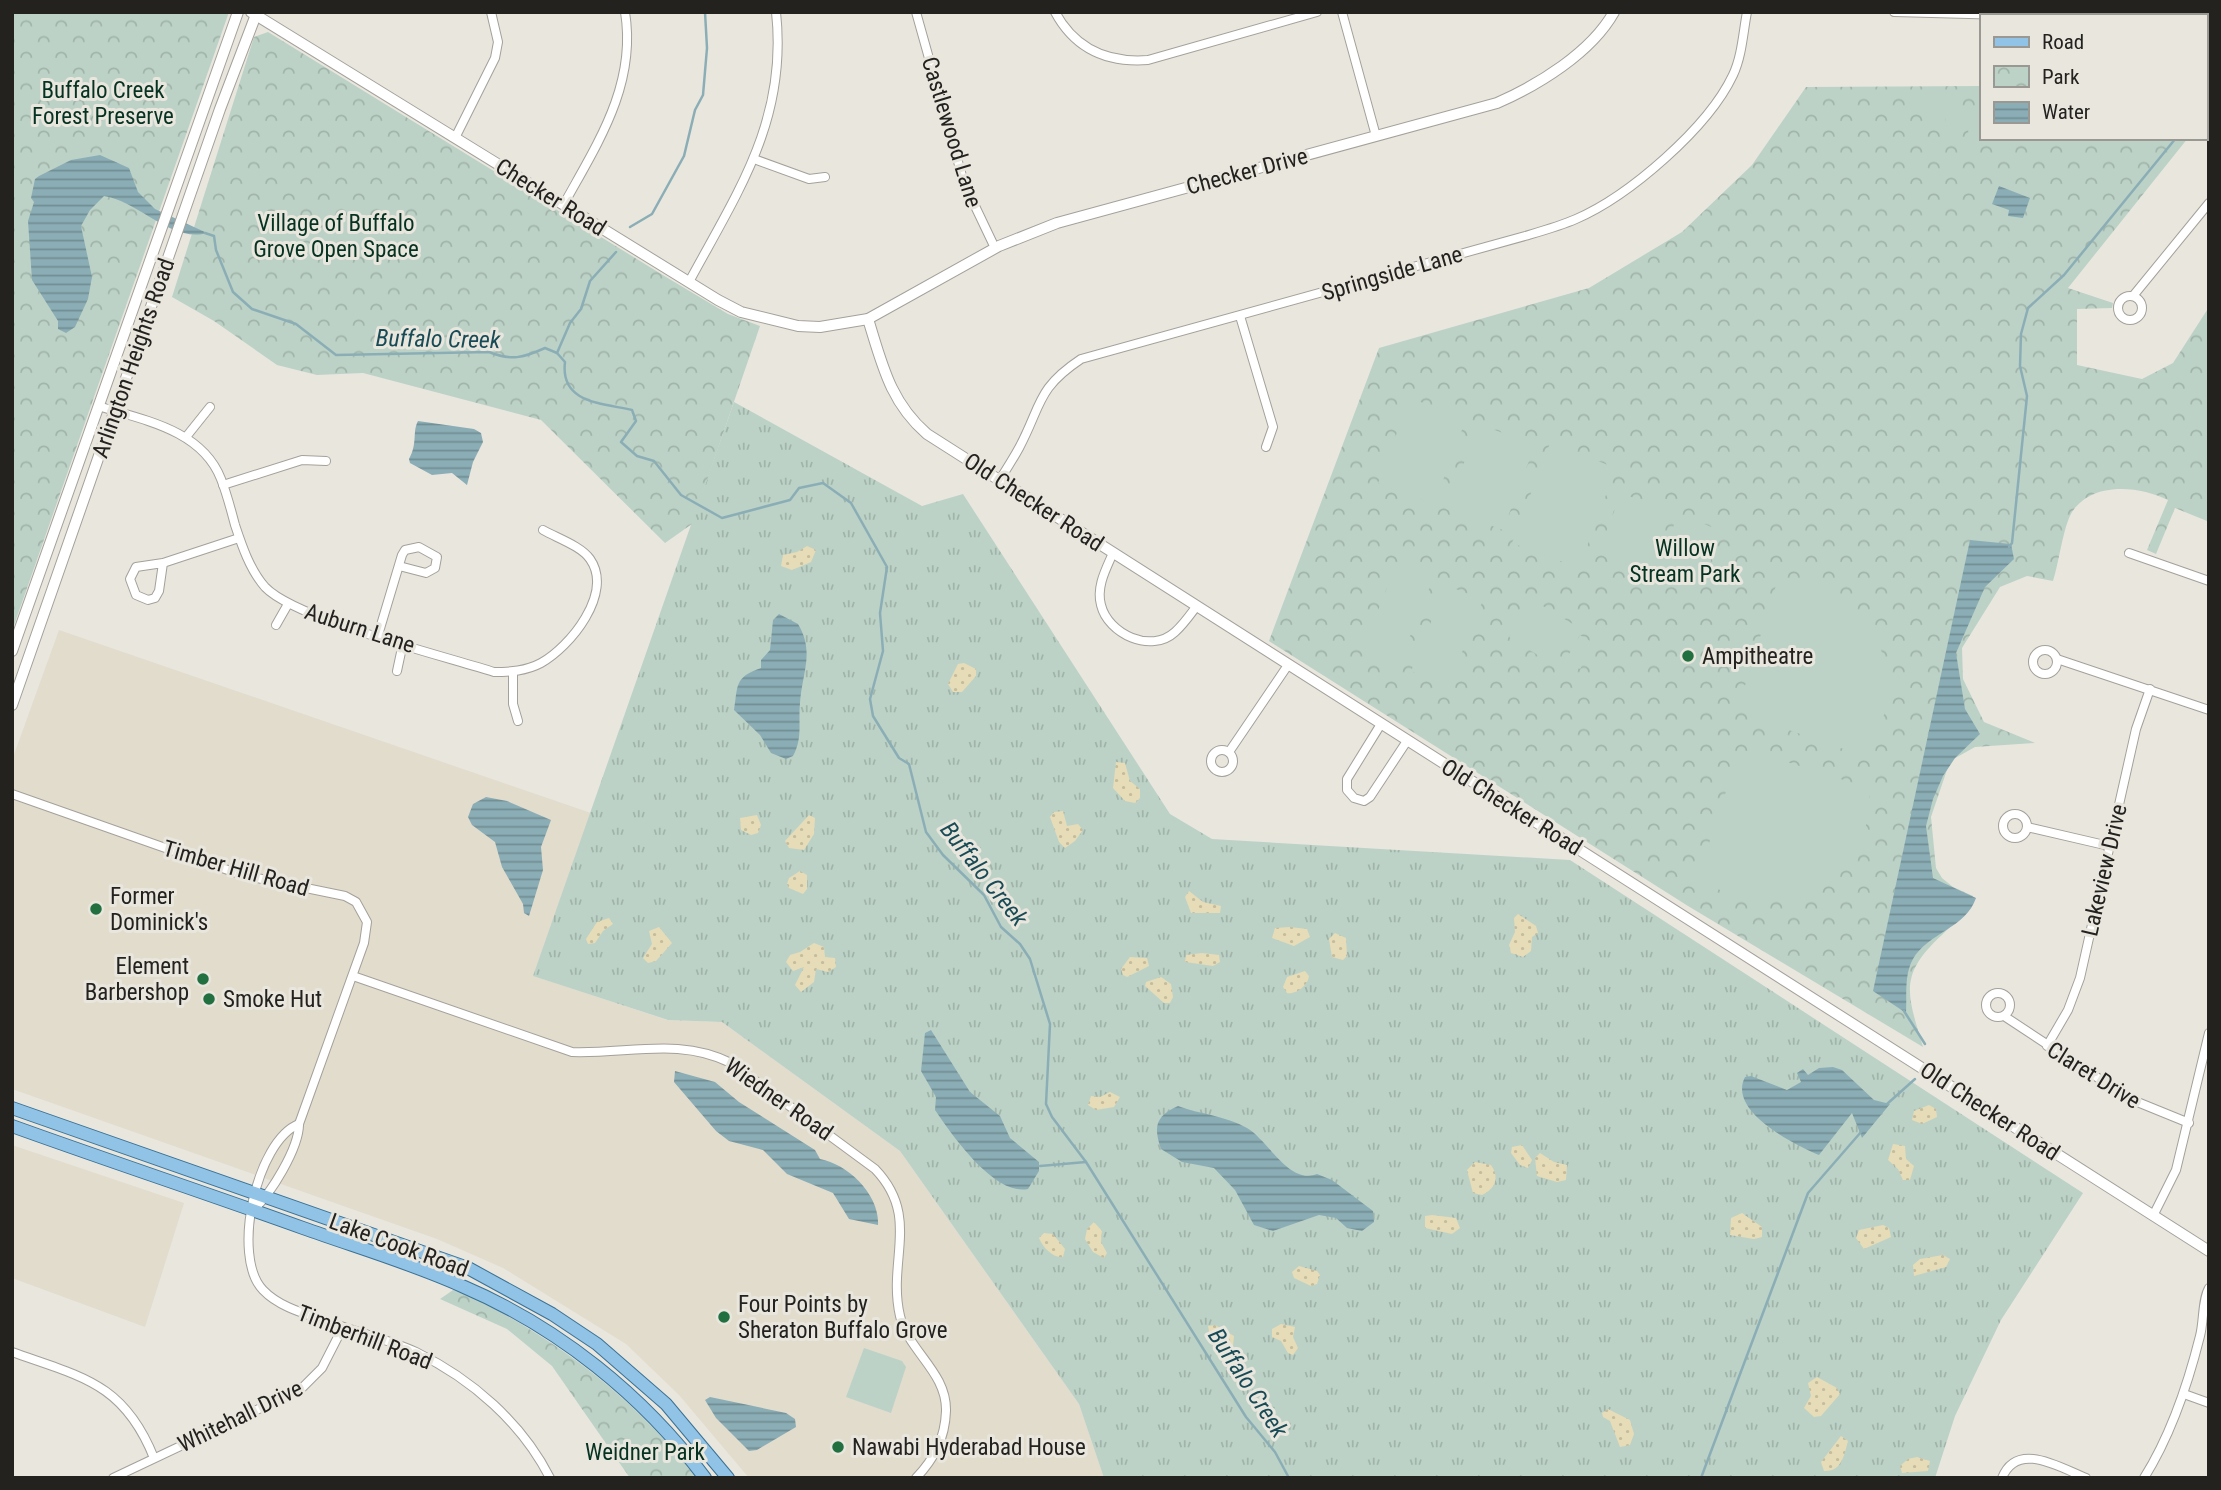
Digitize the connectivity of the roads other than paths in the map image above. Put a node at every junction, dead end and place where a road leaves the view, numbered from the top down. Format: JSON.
{"nodes":[{"id":1,"x":237,"y":12,"type":"edge"},
{"id":2,"x":491,"y":12,"type":"edge"},
{"id":3,"x":625,"y":12,"type":"edge"},
{"id":4,"x":776,"y":12,"type":"edge"},
{"id":5,"x":916,"y":12,"type":"edge"},
{"id":6,"x":1055,"y":12,"type":"edge"},
{"id":7,"x":1317,"y":12,"type":"edge"},
{"id":8,"x":1342,"y":12,"type":"edge"},
{"id":9,"x":1614,"y":12,"type":"edge"},
{"id":10,"x":1747,"y":12,"type":"edge"},
{"id":11,"x":1894,"y":12,"type":"edge"},
{"id":12,"x":255,"y":13,"type":"edge"},
{"id":13,"x":1929,"y":13,"type":"edge"},
{"id":14,"x":1980,"y":14,"type":"edge"},
{"id":15,"x":1376,"y":136,"type":"junction"},
{"id":16,"x":455,"y":138,"type":"junction"},
{"id":17,"x":754,"y":159,"type":"junction"},
{"id":18,"x":825,"y":177,"type":"dead end"},
{"id":19,"x":2209,"y":203,"type":"edge"},
{"id":20,"x":564,"y":204,"type":"junction"},
{"id":21,"x":995,"y":248,"type":"junction"},
{"id":22,"x":688,"y":282,"type":"junction"},
{"id":23,"x":2133,"y":296,"type":"dead end"},
{"id":24,"x":1240,"y":316,"type":"junction"},
{"id":25,"x":867,"y":319,"type":"junction"},
{"id":26,"x":98,"y":406,"type":"junction"},
{"id":27,"x":211,"y":407,"type":"dead end"},
{"id":28,"x":114,"y":411,"type":"junction"},
{"id":29,"x":186,"y":437,"type":"junction"},
{"id":30,"x":1266,"y":447,"type":"dead end"},
{"id":31,"x":326,"y":461,"type":"dead end"},
{"id":32,"x":999,"y":481,"type":"junction"},
{"id":33,"x":223,"y":485,"type":"junction"},
{"id":34,"x":543,"y":530,"type":"dead end"},
{"id":35,"x":239,"y":538,"type":"junction"},
{"id":36,"x":1113,"y":553,"type":"junction"},
{"id":37,"x":2129,"y":553,"type":"dead end"},
{"id":38,"x":163,"y":563,"type":"junction"},
{"id":39,"x":399,"y":566,"type":"junction"},
{"id":40,"x":2209,"y":581,"type":"edge"},
{"id":41,"x":288,"y":604,"type":"junction"},
{"id":42,"x":1196,"y":607,"type":"junction"},
{"id":43,"x":276,"y":625,"type":"dead end"},
{"id":44,"x":378,"y":635,"type":"junction"},
{"id":45,"x":403,"y":643,"type":"junction"},
{"id":46,"x":12,"y":650,"type":"edge"},
{"id":47,"x":2057,"y":659,"type":"dead end"},
{"id":48,"x":1288,"y":664,"type":"junction"},
{"id":49,"x":397,"y":671,"type":"dead end"},
{"id":50,"x":513,"y":672,"type":"junction"},
{"id":51,"x":2150,"y":690,"type":"junction"},
{"id":52,"x":12,"y":705,"type":"edge"},
{"id":53,"x":2209,"y":710,"type":"edge"},
{"id":54,"x":518,"y":722,"type":"dead end"},
{"id":55,"x":1381,"y":724,"type":"junction"},
{"id":56,"x":1407,"y":741,"type":"junction"},
{"id":57,"x":1230,"y":752,"type":"dead end"},
{"id":58,"x":12,"y":794,"type":"edge"},
{"id":59,"x":2027,"y":827,"type":"dead end"},
{"id":60,"x":2109,"y":846,"type":"junction"},
{"id":61,"x":353,"y":976,"type":"junction"},
{"id":62,"x":2004,"y":1016,"type":"dead end"},
{"id":63,"x":2209,"y":1033,"type":"edge"},
{"id":64,"x":2047,"y":1046,"type":"junction"},
{"id":65,"x":12,"y":1108,"type":"edge"},
{"id":66,"x":2189,"y":1123,"type":"junction"},
{"id":67,"x":299,"y":1124,"type":"junction"},
{"id":68,"x":12,"y":1126,"type":"edge"},
{"id":69,"x":254,"y":1193,"type":"junction"},
{"id":70,"x":267,"y":1197,"type":"junction"},
{"id":71,"x":253,"y":1210,"type":"junction"},
{"id":72,"x":2153,"y":1216,"type":"junction"},
{"id":73,"x":2209,"y":1251,"type":"edge"},
{"id":74,"x":2209,"y":1288,"type":"edge"},
{"id":75,"x":2207,"y":1311,"type":"edge"},
{"id":76,"x":343,"y":1327,"type":"junction"},
{"id":77,"x":12,"y":1352,"type":"edge"},
{"id":78,"x":2184,"y":1394,"type":"junction"},
{"id":79,"x":2209,"y":1403,"type":"edge"},
{"id":80,"x":154,"y":1458,"type":"junction"},
{"id":81,"x":113,"y":1478,"type":"edge"},
{"id":82,"x":550,"y":1478,"type":"edge"},
{"id":83,"x":705,"y":1478,"type":"edge"},
{"id":84,"x":728,"y":1478,"type":"edge"},
{"id":85,"x":916,"y":1478,"type":"edge"},
{"id":86,"x":2002,"y":1478,"type":"edge"},
{"id":87,"x":2086,"y":1478,"type":"edge"},
{"id":88,"x":2144,"y":1478,"type":"edge"}],
"edges":[{"from":1,"to":26,"type":"street","name":"Arlington Heights Road"},
{"from":2,"to":16,"type":"street"},
{"from":3,"to":20,"type":"street"},
{"from":4,"to":17,"type":"street"},
{"from":5,"to":21,"type":"street","name":"Castlewood Lane"},
{"from":6,"to":7,"type":"street"},
{"from":8,"to":15,"type":"street"},
{"from":9,"to":15,"type":"street","name":"Checker Drive"},
{"from":10,"to":24,"type":"street","name":"Springside Lane"},
{"from":11,"to":13,"type":"street"},
{"from":12,"to":16,"type":"street","name":"Checker Road"},
{"from":12,"to":28,"type":"street","name":"Arlington Heights Road"},
{"from":13,"to":14,"type":"street"},
{"from":15,"to":21,"type":"street","name":"Checker Drive"},
{"from":16,"to":20,"type":"street","name":"Checker Road"},
{"from":17,"to":18,"type":"street"},
{"from":17,"to":22,"type":"street"},
{"from":19,"to":23,"type":"street"},
{"from":20,"to":22,"type":"street","name":"Checker Road"},
{"from":21,"to":25,"type":"street","name":"Checker Drive"},
{"from":22,"to":25,"type":"street","name":"Checker Road"},
{"from":24,"to":30,"type":"street"},
{"from":24,"to":32,"type":"street","name":"Springside Lane"},
{"from":25,"to":32,"type":"street","name":"Old Checker Road"},
{"from":26,"to":28,"type":"street","name":"Auburn Lane"},
{"from":26,"to":46,"type":"street","name":"Arlington Heights Road"},
{"from":27,"to":29,"type":"street"},
{"from":28,"to":29,"type":"street","name":"Auburn Lane"},
{"from":28,"to":52,"type":"street","name":"Arlington Heights Road"},
{"from":29,"to":33,"type":"street","name":"Auburn Lane"},
{"from":31,"to":33,"type":"street"},
{"from":32,"to":36,"type":"street","name":"Old Checker Road"},
{"from":33,"to":35,"type":"street","name":"Auburn Lane"},
{"from":34,"to":50,"type":"street","name":"Auburn Lane"},
{"from":35,"to":38,"type":"street"},
{"from":35,"to":41,"type":"street","name":"Auburn Lane"},
{"from":36,"to":42,"type":"street","name":"Old Checker Road"},
{"from":36,"to":42,"type":"street"},
{"from":37,"to":40,"type":"street"},
{"from":38,"to":38,"type":"street"},
{"from":39,"to":39,"type":"street"},
{"from":39,"to":44,"type":"street"},
{"from":41,"to":43,"type":"street"},
{"from":41,"to":44,"type":"street","name":"Auburn Lane"},
{"from":42,"to":48,"type":"street","name":"Old Checker Road"},
{"from":44,"to":45,"type":"street","name":"Auburn Lane"},
{"from":45,"to":49,"type":"street"},
{"from":45,"to":50,"type":"street","name":"Auburn Lane"},
{"from":47,"to":51,"type":"street"},
{"from":48,"to":55,"type":"street","name":"Old Checker Road"},
{"from":48,"to":57,"type":"street"},
{"from":50,"to":54,"type":"street"},
{"from":51,"to":53,"type":"street"},
{"from":51,"to":60,"type":"street","name":"Lakeview Drive"},
{"from":55,"to":56,"type":"street","name":"Old Checker Road"},
{"from":55,"to":56,"type":"street"},
{"from":56,"to":72,"type":"street","name":"Old Checker Road"},
{"from":58,"to":61,"type":"street","name":"Timber Hill Road"},
{"from":59,"to":60,"type":"street"},
{"from":60,"to":64,"type":"street","name":"Lakeview Drive"},
{"from":61,"to":67,"type":"street","name":"Timber Hill Road"},
{"from":61,"to":85,"type":"street","name":"Wiedner Road"},
{"from":62,"to":64,"type":"street","name":"Claret Drive"},
{"from":63,"to":66,"type":"street"},
{"from":64,"to":66,"type":"street","name":"Claret Drive"},
{"from":65,"to":69,"type":"main road","name":"Lake Cook Road"},
{"from":66,"to":72,"type":"street"},
{"from":67,"to":69,"type":"street","name":"Timber Hill Road"},
{"from":67,"to":70,"type":"street","name":"Timber Hill Road"},
{"from":68,"to":71,"type":"main road","name":"Lake Cook Road"},
{"from":69,"to":70,"type":"main road","name":"Lake Cook Road"},
{"from":69,"to":71,"type":"street","name":"Timber Hill Road"},
{"from":70,"to":71,"type":"street","name":"Timber Hill Road"},
{"from":70,"to":84,"type":"main road","name":"Lake Cook Road"},
{"from":71,"to":76,"type":"street","name":"Timberhill Road"},
{"from":71,"to":83,"type":"main road","name":"Lake Cook Road"},
{"from":72,"to":73,"type":"street","name":"Old Checker Road"},
{"from":74,"to":75,"type":"street"},
{"from":75,"to":78,"type":"street"},
{"from":76,"to":80,"type":"street","name":"Whitehall Drive"},
{"from":76,"to":82,"type":"street","name":"Timberhill Road"},
{"from":77,"to":80,"type":"street"},
{"from":78,"to":79,"type":"street"},
{"from":78,"to":88,"type":"street"},
{"from":80,"to":81,"type":"street","name":"Whitehall Drive"},
{"from":86,"to":87,"type":"street"}]}
